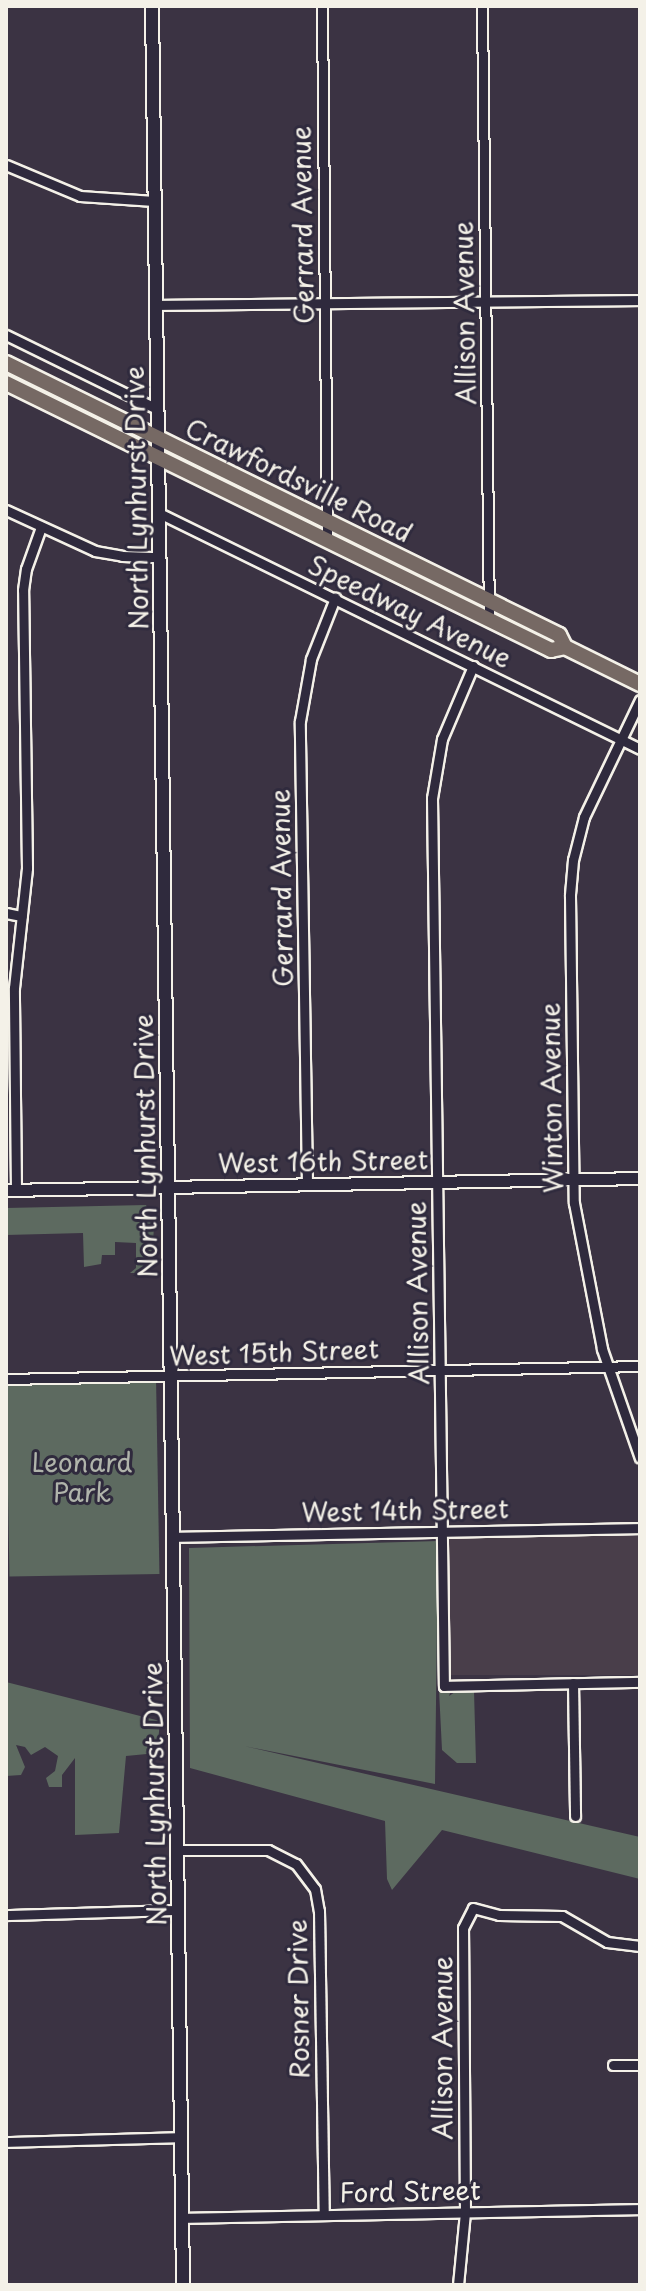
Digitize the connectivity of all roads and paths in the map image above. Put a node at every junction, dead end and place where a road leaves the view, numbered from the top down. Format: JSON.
{"nodes":[{"id":1,"x":152,"y":6,"type":"edge"},
{"id":2,"x":322,"y":6,"type":"edge"},
{"id":3,"x":482,"y":6,"type":"edge"},
{"id":4,"x":6,"y":165,"type":"edge"},
{"id":5,"x":154,"y":201,"type":"junction"},
{"id":6,"x":640,"y":300,"type":"edge"},
{"id":7,"x":485,"y":301,"type":"junction"},
{"id":8,"x":325,"y":303,"type":"junction"},
{"id":9,"x":156,"y":305,"type":"junction"},
{"id":10,"x":6,"y":335,"type":"edge"},
{"id":11,"x":6,"y":363,"type":"edge"},
{"id":12,"x":6,"y":383,"type":"edge"},
{"id":13,"x":157,"y":409,"type":"junction"},
{"id":14,"x":158,"y":437,"type":"junction"},
{"id":15,"x":158,"y":458,"type":"junction"},
{"id":16,"x":6,"y":510,"type":"edge"},
{"id":17,"x":159,"y":513,"type":"junction"},
{"id":18,"x":327,"y":520,"type":"junction"},
{"id":19,"x":41,"y":527,"type":"junction"},
{"id":20,"x":327,"y":540,"type":"junction"},
{"id":21,"x":159,"y":557,"type":"junction"},
{"id":22,"x":335,"y":598,"type":"junction"},
{"id":23,"x":489,"y":600,"type":"junction"},
{"id":24,"x":489,"y":619,"type":"junction"},
{"id":25,"x":565,"y":647,"type":"junction"},
{"id":26,"x":473,"y":666,"type":"junction"},
{"id":27,"x":640,"y":684,"type":"edge"},
{"id":28,"x":640,"y":700,"type":"edge"},
{"id":29,"x":620,"y":739,"type":"junction"},
{"id":30,"x":640,"y":749,"type":"edge"},
{"id":31,"x":6,"y":913,"type":"edge"},
{"id":32,"x":22,"y":916,"type":"junction"},
{"id":33,"x":10,"y":1044,"type":"edge"},
{"id":34,"x":640,"y":1178,"type":"edge"},
{"id":35,"x":574,"y":1179,"type":"junction"},
{"id":36,"x":436,"y":1182,"type":"junction"},
{"id":37,"x":307,"y":1184,"type":"junction"},
{"id":38,"x":167,"y":1186,"type":"junction"},
{"id":39,"x":11,"y":1190,"type":"edge"},
{"id":40,"x":609,"y":1366,"type":"junction"},
{"id":41,"x":640,"y":1366,"type":"edge"},
{"id":42,"x":440,"y":1369,"type":"junction"},
{"id":43,"x":170,"y":1376,"type":"junction"},
{"id":44,"x":6,"y":1379,"type":"edge"},
{"id":45,"x":640,"y":1458,"type":"edge"},
{"id":46,"x":640,"y":1528,"type":"edge"},
{"id":47,"x":442,"y":1531,"type":"junction"},
{"id":48,"x":172,"y":1537,"type":"junction"},
{"id":49,"x":640,"y":1682,"type":"edge"},
{"id":50,"x":573,"y":1683,"type":"junction"},
{"id":51,"x":575,"y":1816,"type":"dead end"},
{"id":52,"x":177,"y":1850,"type":"junction"},
{"id":53,"x":178,"y":1910,"type":"junction"},
{"id":54,"x":6,"y":1915,"type":"edge"},
{"id":55,"x":640,"y":1946,"type":"edge"},
{"id":56,"x":613,"y":2065,"type":"dead end"},
{"id":57,"x":640,"y":2065,"type":"edge"},
{"id":58,"x":181,"y":2137,"type":"junction"},
{"id":59,"x":6,"y":2142,"type":"edge"},
{"id":60,"x":640,"y":2209,"type":"edge"},
{"id":61,"x":465,"y":2212,"type":"junction"},
{"id":62,"x":324,"y":2215,"type":"junction"},
{"id":63,"x":182,"y":2218,"type":"junction"},
{"id":64,"x":183,"y":2285,"type":"edge"},
{"id":65,"x":458,"y":2285,"type":"edge"}],
"edges":[{"from":1,"to":5,"type":"main road","name":"North Lynhurst Drive"},
{"from":2,"to":8,"type":"street","name":"Gerrard Avenue"},
{"from":3,"to":7,"type":"street","name":"Allison Avenue"},
{"from":4,"to":5,"type":"street"},
{"from":5,"to":9,"type":"main road","name":"North Lynhurst Drive"},
{"from":6,"to":7,"type":"street"},
{"from":7,"to":8,"type":"street"},
{"from":7,"to":23,"type":"street","name":"Allison Avenue"},
{"from":8,"to":9,"type":"street"},
{"from":8,"to":18,"type":"street","name":"Gerrard Avenue"},
{"from":9,"to":13,"type":"main road","name":"North Lynhurst Drive"},
{"from":10,"to":13,"type":"street","name":"Crawfordsville Road"},
{"from":11,"to":14,"type":"main road","name":"Crawfordsville Road"},
{"from":12,"to":15,"type":"main road","name":"Crawfordsville Road"},
{"from":13,"to":14,"type":"main road","name":"North Lynhurst Drive"},
{"from":14,"to":15,"type":"main road","name":"North Lynhurst Drive"},
{"from":14,"to":18,"type":"main road","name":"Crawfordsville Road"},
{"from":15,"to":17,"type":"main road","name":"North Lynhurst Drive"},
{"from":15,"to":20,"type":"main road","name":"Crawfordsville Road"},
{"from":16,"to":19,"type":"street"},
{"from":17,"to":21,"type":"main road","name":"North Lynhurst Drive"},
{"from":17,"to":22,"type":"street","name":"Speedway Avenue"},
{"from":18,"to":20,"type":"street","name":"Gerrard Avenue"},
{"from":18,"to":23,"type":"main road","name":"Crawfordsville Road"},
{"from":19,"to":21,"type":"street"},
{"from":19,"to":32,"type":"street"},
{"from":20,"to":24,"type":"main road","name":"Crawfordsville Road"},
{"from":21,"to":38,"type":"main road","name":"North Lynhurst Drive"},
{"from":22,"to":26,"type":"street","name":"Speedway Avenue"},
{"from":22,"to":37,"type":"street","name":"Gerrard Avenue"},
{"from":23,"to":24,"type":"street","name":"Allison Avenue"},
{"from":23,"to":25,"type":"main road","name":"Crawfordsville Road"},
{"from":24,"to":25,"type":"main road","name":"Crawfordsville Road"},
{"from":25,"to":27,"type":"main road","name":"Crawfordsville Road"},
{"from":26,"to":29,"type":"street","name":"Speedway Avenue"},
{"from":26,"to":36,"type":"street","name":"Allison Avenue"},
{"from":28,"to":29,"type":"street","name":"Winton Avenue"},
{"from":29,"to":30,"type":"street","name":"Speedway Avenue"},
{"from":29,"to":35,"type":"street","name":"Winton Avenue"},
{"from":31,"to":32,"type":"street"},
{"from":32,"to":33,"type":"street"},
{"from":33,"to":39,"type":"street"},
{"from":34,"to":35,"type":"street","name":"West 16th Street"},
{"from":35,"to":36,"type":"street","name":"West 16th Street"},
{"from":35,"to":40,"type":"street","name":"Winton Avenue"},
{"from":36,"to":37,"type":"street","name":"West 16th Street"},
{"from":36,"to":42,"type":"street","name":"Allison Avenue"},
{"from":37,"to":38,"type":"street","name":"West 16th Street"},
{"from":38,"to":39,"type":"street","name":"West 16th Street"},
{"from":38,"to":43,"type":"main road","name":"North Lynhurst Drive"},
{"from":40,"to":41,"type":"street","name":"West 15th Street"},
{"from":40,"to":42,"type":"street","name":"West 15th Street"},
{"from":40,"to":45,"type":"street","name":"Winton Avenue"},
{"from":42,"to":43,"type":"street","name":"West 15th Street"},
{"from":42,"to":47,"type":"street","name":"Allison Avenue"},
{"from":43,"to":44,"type":"street","name":"West 15th Street"},
{"from":43,"to":48,"type":"main road","name":"North Lynhurst Drive"},
{"from":46,"to":47,"type":"street","name":"West 14th Street"},
{"from":47,"to":48,"type":"street","name":"West 14th Street"},
{"from":47,"to":50,"type":"street","name":"Allison Avenue"},
{"from":48,"to":52,"type":"main road","name":"North Lynhurst Drive"},
{"from":49,"to":50,"type":"street"},
{"from":50,"to":51,"type":"street"},
{"from":52,"to":53,"type":"main road","name":"North Lynhurst Drive"},
{"from":52,"to":62,"type":"street","name":"Rosner Drive"},
{"from":53,"to":54,"type":"street"},
{"from":53,"to":58,"type":"main road","name":"North Lynhurst Drive"},
{"from":55,"to":61,"type":"street","name":"Allison Avenue"},
{"from":56,"to":57,"type":"street"},
{"from":58,"to":59,"type":"street"},
{"from":58,"to":63,"type":"main road","name":"North Lynhurst Drive"},
{"from":60,"to":61,"type":"street","name":"Ford Street"},
{"from":61,"to":62,"type":"street","name":"Ford Street"},
{"from":61,"to":65,"type":"street","name":"Allison Avenue"},
{"from":62,"to":63,"type":"street","name":"Ford Street"},
{"from":63,"to":64,"type":"main road","name":"North Lynhurst Drive"}]}
